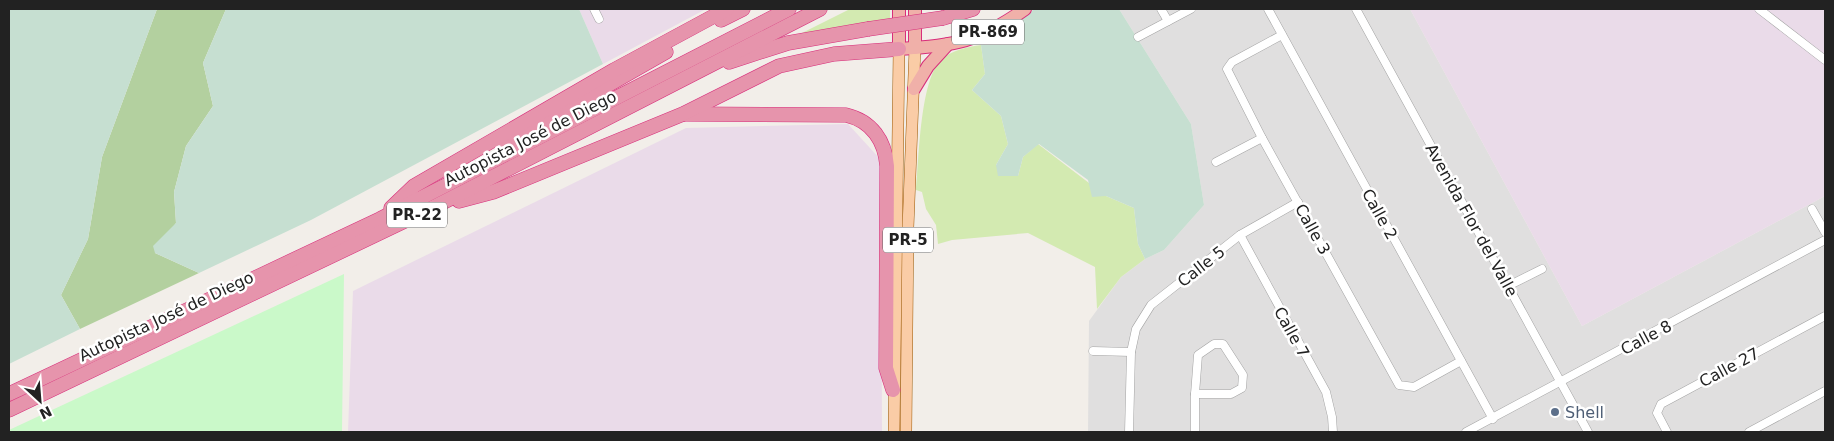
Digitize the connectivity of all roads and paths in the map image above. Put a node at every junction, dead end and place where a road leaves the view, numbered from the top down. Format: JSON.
{"nodes":[{"id":1,"x":594,"y":9,"type":"edge"},
{"id":2,"x":728,"y":9,"type":"edge"},
{"id":3,"x":743,"y":9,"type":"edge"},
{"id":4,"x":789,"y":9,"type":"edge"},
{"id":5,"x":820,"y":9,"type":"edge"},
{"id":6,"x":899,"y":9,"type":"edge"},
{"id":7,"x":915,"y":9,"type":"edge"},
{"id":8,"x":973,"y":9,"type":"edge"},
{"id":9,"x":1024,"y":9,"type":"edge"},
{"id":10,"x":1161,"y":9,"type":"edge"},
{"id":11,"x":1191,"y":9,"type":"edge"},
{"id":12,"x":1268,"y":9,"type":"edge"},
{"id":13,"x":1356,"y":9,"type":"edge"},
{"id":14,"x":1759,"y":9,"type":"edge"},
{"id":15,"x":599,"y":19,"type":"dead end"},
{"id":16,"x":1168,"y":21,"type":"junction"},
{"id":17,"x":1282,"y":35,"type":"junction"},
{"id":18,"x":1138,"y":38,"type":"dead end"},
{"id":19,"x":948,"y":44,"type":"junction"},
{"id":20,"x":914,"y":48,"type":"junction"},
{"id":21,"x":899,"y":49,"type":"junction"},
{"id":22,"x":1825,"y":60,"type":"edge"},
{"id":23,"x":698,"y":72,"type":"junction"},
{"id":24,"x":914,"y":89,"type":"junction"},
{"id":25,"x":683,"y":114,"type":"junction"},
{"id":26,"x":1262,"y":138,"type":"junction"},
{"id":27,"x":1216,"y":162,"type":"dead end"},
{"id":28,"x":483,"y":166,"type":"junction"},
{"id":29,"x":1298,"y":202,"type":"junction"},
{"id":30,"x":432,"y":208,"type":"junction"},
{"id":31,"x":1812,"y":209,"type":"dead end"},
{"id":32,"x":380,"y":219,"type":"junction"},
{"id":33,"x":1825,"y":232,"type":"edge"},
{"id":34,"x":1240,"y":236,"type":"junction"},
{"id":35,"x":1825,"y":240,"type":"edge"},
{"id":36,"x":1542,"y":269,"type":"dead end"},
{"id":37,"x":895,"y":271,"type":"junction"},
{"id":38,"x":1508,"y":286,"type":"junction"},
{"id":39,"x":1825,"y":316,"type":"edge"},
{"id":40,"x":906,"y":351,"type":"junction"},
{"id":41,"x":1093,"y":351,"type":"dead end"},
{"id":42,"x":1131,"y":352,"type":"junction"},
{"id":43,"x":1461,"y":361,"type":"junction"},
{"id":44,"x":1561,"y":383,"type":"junction"},
{"id":45,"x":893,"y":390,"type":"junction"},
{"id":46,"x":1825,"y":391,"type":"edge"},
{"id":47,"x":9,"y":394,"type":"edge"},
{"id":48,"x":1195,"y":394,"type":"junction"},
{"id":49,"x":9,"y":410,"type":"edge"},
{"id":50,"x":1493,"y":419,"type":"junction"},
{"id":51,"x":894,"y":432,"type":"edge"},
{"id":52,"x":906,"y":432,"type":"edge"},
{"id":53,"x":1129,"y":432,"type":"edge"},
{"id":54,"x":1195,"y":432,"type":"edge"},
{"id":55,"x":1333,"y":432,"type":"edge"},
{"id":56,"x":1466,"y":432,"type":"edge"},
{"id":57,"x":1588,"y":432,"type":"edge"},
{"id":58,"x":1667,"y":432,"type":"edge"},
{"id":59,"x":1749,"y":432,"type":"edge"}],
"edges":[{"from":1,"to":15,"type":"street"},
{"from":2,"to":32,"type":"highway"},
{"from":3,"to":28,"type":"highway"},
{"from":4,"to":28,"type":"highway","name":"Autopista José de Diego","number":"PR-22"},
{"from":5,"to":23,"type":"highway","name":"Autopista José de Diego","number":"PR-22"},
{"from":6,"to":21,"type":"highway","number":"PR-5"},
{"from":7,"to":20,"type":"highway","number":"PR-5"},
{"from":8,"to":23,"type":"highway","bridge":true},
{"from":9,"to":19,"type":"highway","number":"PR-869"},
{"from":10,"to":16,"type":"street"},
{"from":11,"to":16,"type":"street"},
{"from":12,"to":17,"type":"street","name":"Calle 2"},
{"from":13,"to":38,"type":"street","name":"Avenida Flor del Valle"},
{"from":14,"to":22,"type":"street"},
{"from":16,"to":18,"type":"street"},
{"from":17,"to":26,"type":"street","name":"Calle 3"},
{"from":17,"to":43,"type":"street","name":"Calle 2"},
{"from":19,"to":20,"type":"highway","number":"PR-869"},
{"from":19,"to":24,"type":"highway"},
{"from":20,"to":21,"type":"highway"},
{"from":20,"to":24,"type":"main road","number":"PR-5"},
{"from":21,"to":25,"type":"highway"},
{"from":21,"to":37,"type":"main road","number":"PR-5"},
{"from":23,"to":30,"type":"highway","name":"Autopista José de Diego","number":"PR-22"},
{"from":24,"to":40,"type":"main road","number":"PR-5"},
{"from":25,"to":30,"type":"highway"},
{"from":25,"to":45,"type":"highway"},
{"from":26,"to":27,"type":"street"},
{"from":26,"to":29,"type":"street","name":"Calle 3"},
{"from":28,"to":32,"type":"highway","name":"Autopista José de Diego","number":"PR-22"},
{"from":29,"to":34,"type":"street","name":"Calle 5"},
{"from":29,"to":43,"type":"street","name":"Calle 3"},
{"from":30,"to":49,"type":"highway","name":"Autopista José de Diego","number":"PR-22"},
{"from":31,"to":33,"type":"street"},
{"from":32,"to":47,"type":"highway","name":"Autopista José de Diego","number":"PR-22"},
{"from":34,"to":42,"type":"street","name":"Calle 5"},
{"from":34,"to":55,"type":"street","name":"Calle 7"},
{"from":35,"to":44,"type":"street","name":"Calle 8"},
{"from":36,"to":38,"type":"street"},
{"from":37,"to":40,"type":"main road"},
{"from":37,"to":45,"type":"main road","number":"PR-5"},
{"from":38,"to":44,"type":"street","name":"Avenida Flor del Valle"},
{"from":39,"to":58,"type":"street","name":"Calle 27"},
{"from":40,"to":52,"type":"main road","number":"PR-5"},
{"from":41,"to":42,"type":"street"},
{"from":42,"to":53,"type":"street","name":"Calle 5"},
{"from":43,"to":50,"type":"street","name":"Calle 2"},
{"from":44,"to":50,"type":"street","name":"Calle 8"},
{"from":44,"to":57,"type":"street","name":"Avenida Flor del Valle"},
{"from":45,"to":51,"type":"main road","number":"PR-5"},
{"from":46,"to":59,"type":"street"},
{"from":48,"to":48,"type":"street"},
{"from":48,"to":54,"type":"street"},
{"from":50,"to":56,"type":"street","name":"Calle 8"}]}
